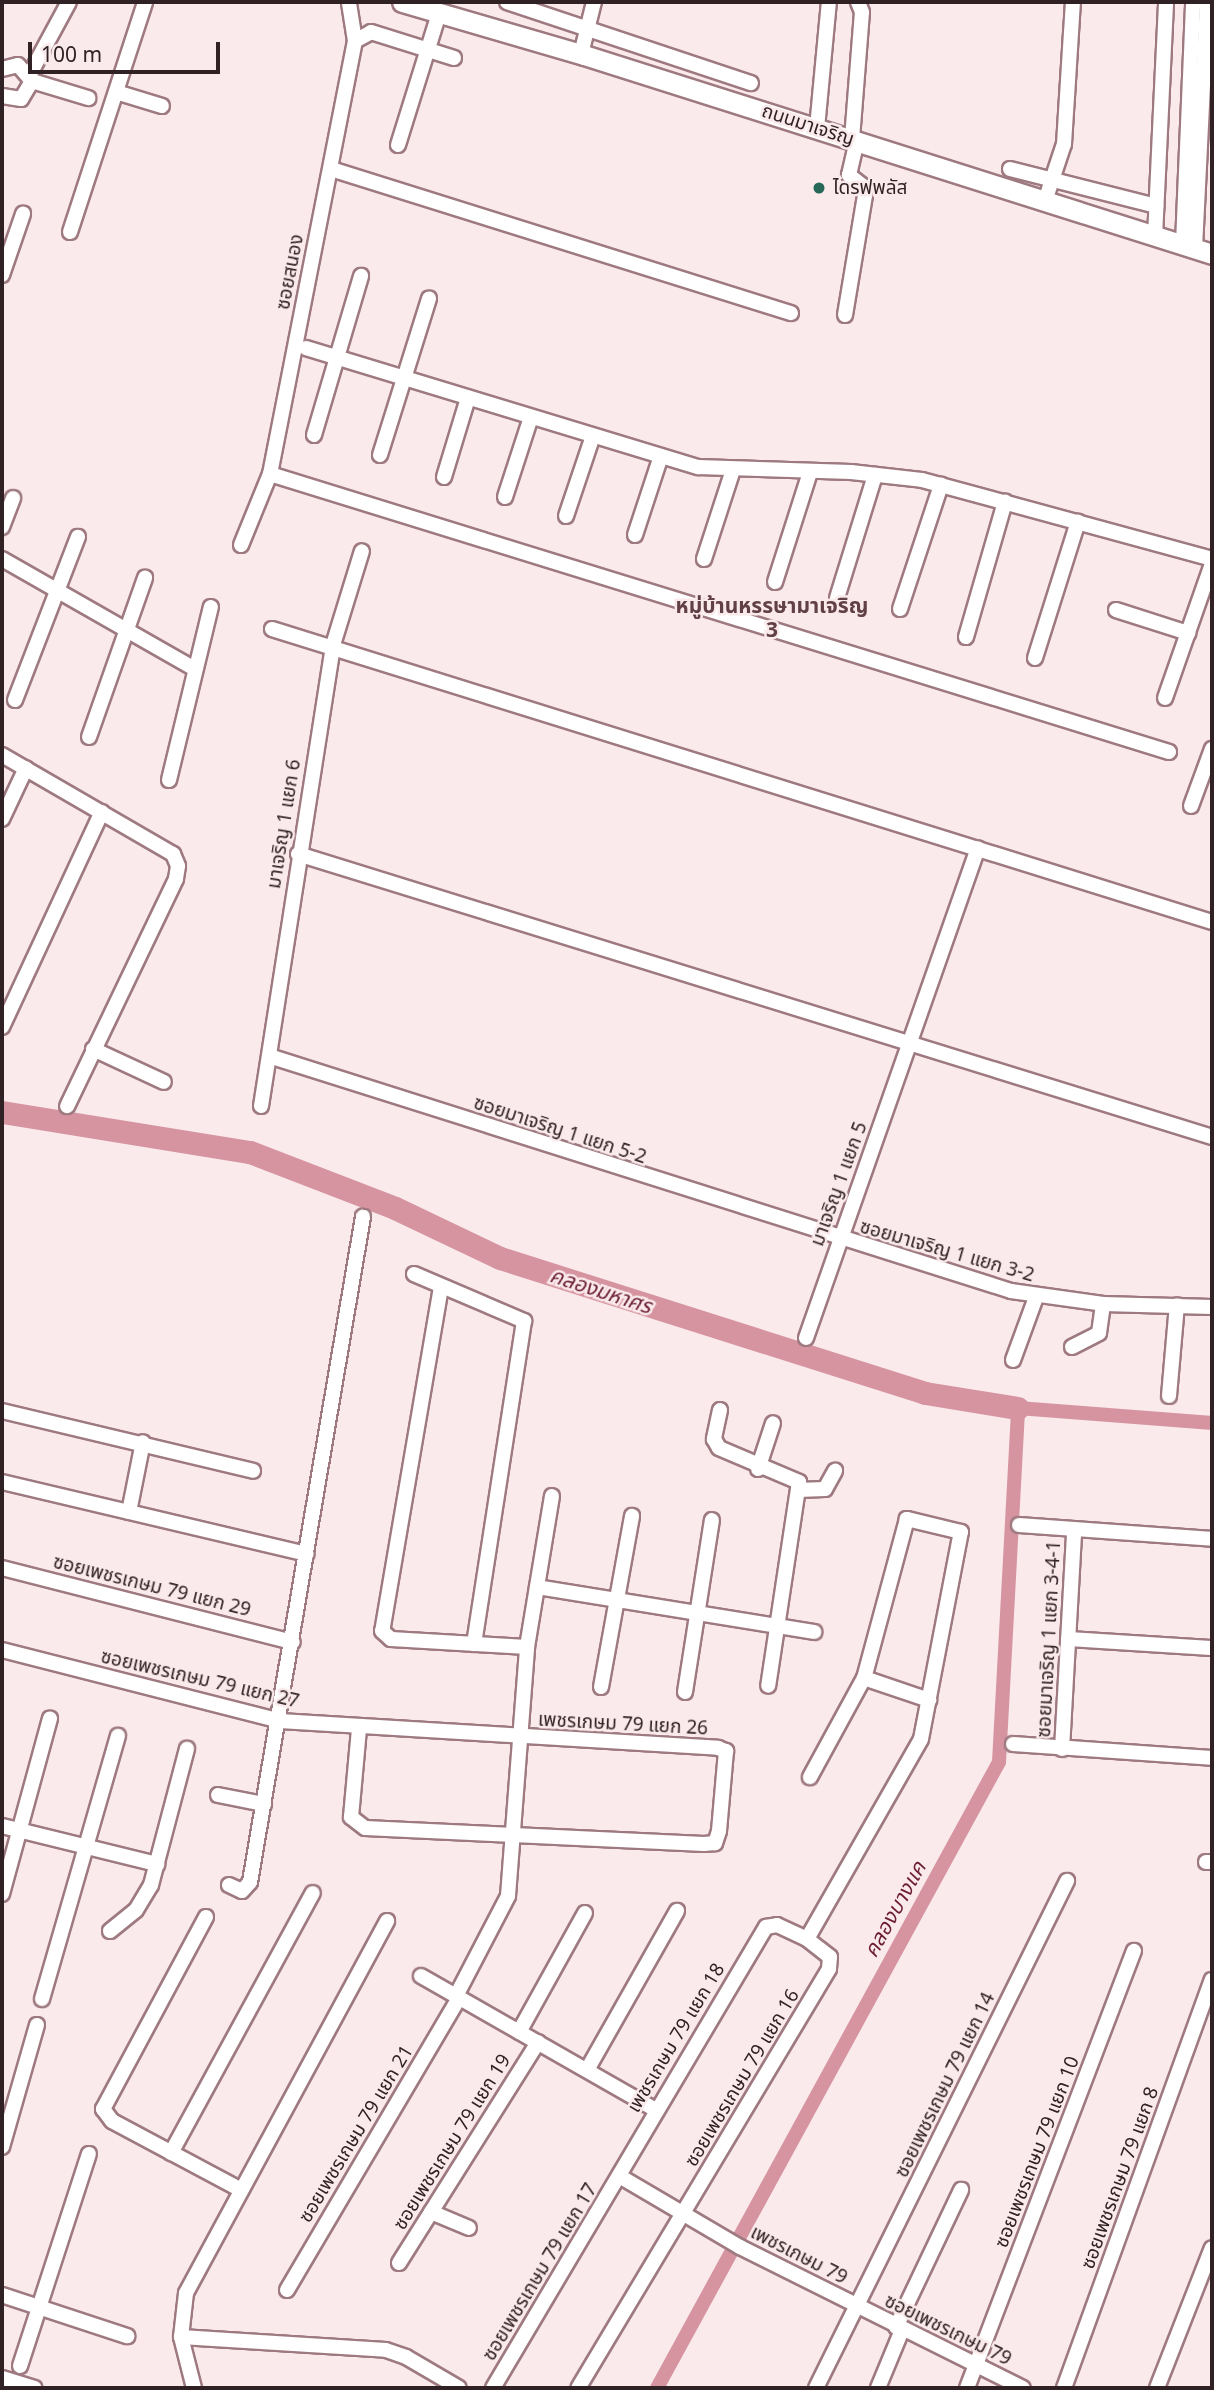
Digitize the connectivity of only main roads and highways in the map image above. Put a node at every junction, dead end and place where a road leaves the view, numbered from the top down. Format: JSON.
{"nodes":[{"id":1,"x":402,"y":2,"type":"edge"},
{"id":2,"x":1197,"y":249,"type":"edge"}],
"edges":[{"from":1,"to":2,"type":"main road","name":"ถนนมาเจริญ"}]}
